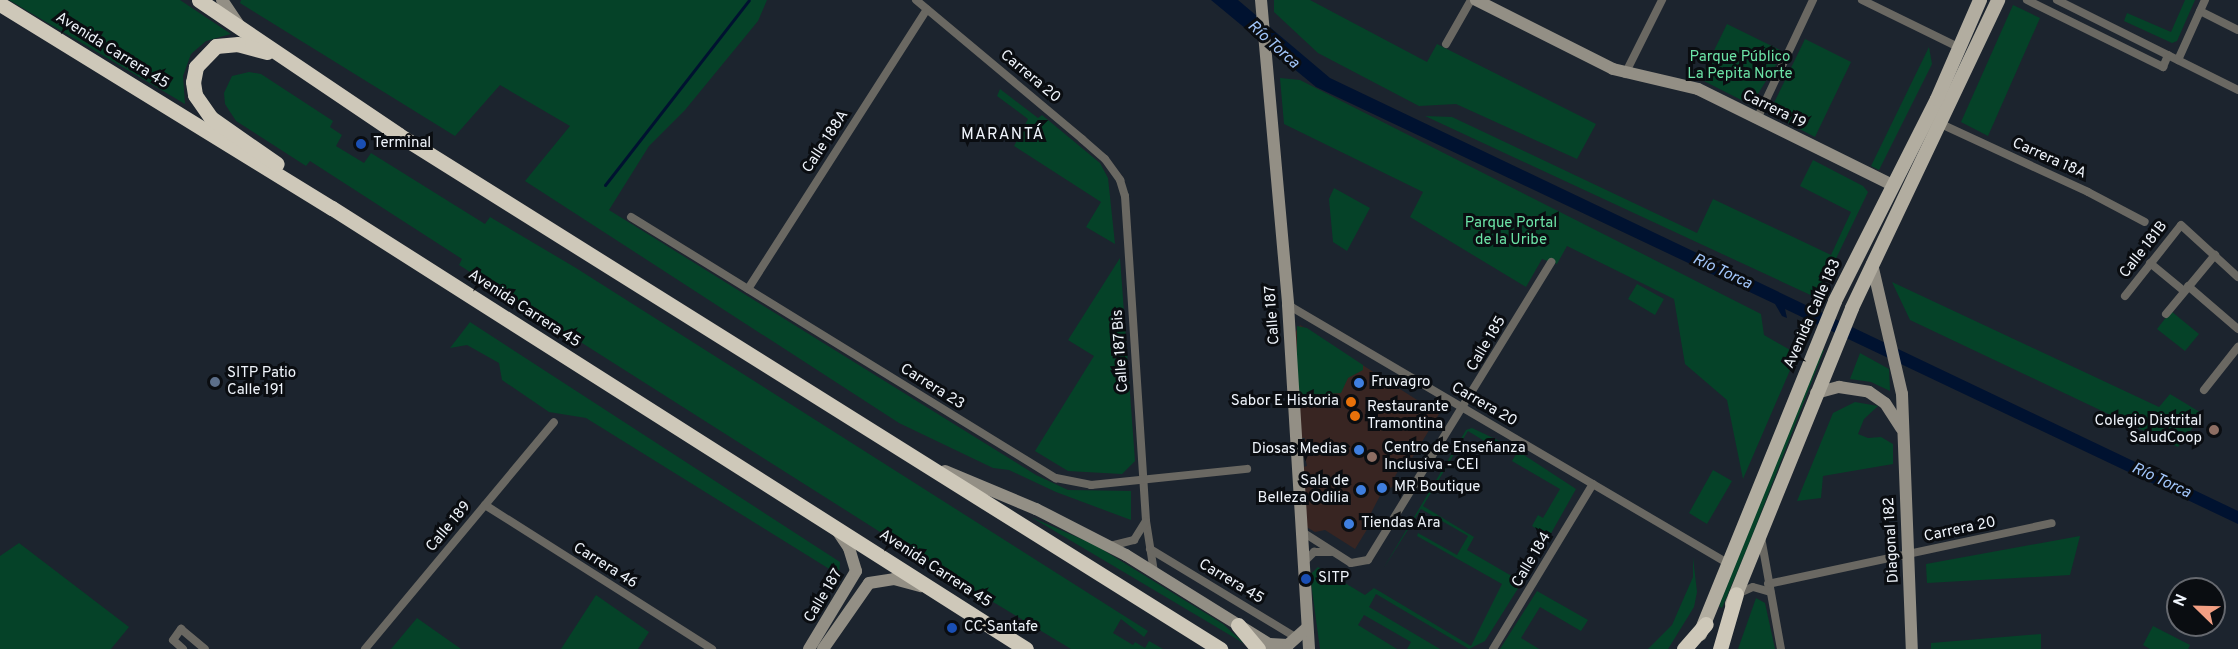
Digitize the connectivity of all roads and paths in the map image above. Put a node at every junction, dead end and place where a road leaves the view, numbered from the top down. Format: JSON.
{"nodes":[{"id":1,"x":199,"y":0,"type":"edge"},
{"id":2,"x":222,"y":0,"type":"edge"},
{"id":3,"x":916,"y":0,"type":"edge"},
{"id":4,"x":1474,"y":0,"type":"edge"},
{"id":5,"x":1662,"y":0,"type":"edge"},
{"id":6,"x":1814,"y":0,"type":"edge"},
{"id":7,"x":1862,"y":0,"type":"edge"},
{"id":8,"x":1980,"y":0,"type":"edge"},
{"id":9,"x":1998,"y":0,"type":"edge"},
{"id":10,"x":2027,"y":0,"type":"edge"},
{"id":11,"x":2057,"y":0,"type":"edge"},
{"id":12,"x":2205,"y":0,"type":"edge"},
{"id":13,"x":0,"y":4,"type":"edge"},
{"id":14,"x":1261,"y":5,"type":"edge"},
{"id":15,"x":927,"y":9,"type":"junction"},
{"id":16,"x":2200,"y":11,"type":"junction"},
{"id":17,"x":2112,"y":27,"type":"junction"},
{"id":18,"x":243,"y":30,"type":"junction"},
{"id":19,"x":2238,"y":30,"type":"edge"},
{"id":20,"x":2107,"y":39,"type":"junction"},
{"id":21,"x":1446,"y":44,"type":"dead end"},
{"id":22,"x":1960,"y":48,"type":"junction"},
{"id":23,"x":2169,"y":55,"type":"junction"},
{"id":24,"x":284,"y":58,"type":"junction"},
{"id":25,"x":2178,"y":60,"type":"junction"},
{"id":26,"x":1625,"y":74,"type":"junction"},
{"id":27,"x":2238,"y":90,"type":"edge"},
{"id":28,"x":1757,"y":119,"type":"junction"},
{"id":29,"x":1941,"y":124,"type":"junction"},
{"id":30,"x":1120,"y":180,"type":"joint"},
{"id":31,"x":1892,"y":185,"type":"junction"},
{"id":32,"x":332,"y":208,"type":"junction"},
{"id":33,"x":631,"y":217,"type":"dead end"},
{"id":34,"x":2145,"y":222,"type":"dead end"},
{"id":35,"x":2215,"y":255,"type":"junction"},
{"id":36,"x":1551,"y":262,"type":"dead end"},
{"id":37,"x":2150,"y":263,"type":"junction"},
{"id":38,"x":1872,"y":264,"type":"junction"},
{"id":39,"x":2238,"y":277,"type":"edge"},
{"id":40,"x":748,"y":289,"type":"junction"},
{"id":41,"x":2186,"y":289,"type":"junction"},
{"id":42,"x":2125,"y":296,"type":"dead end"},
{"id":43,"x":1288,"y":305,"type":"junction"},
{"id":44,"x":2166,"y":314,"type":"dead end"},
{"id":45,"x":2238,"y":329,"type":"edge"},
{"id":46,"x":2238,"y":347,"type":"edge"},
{"id":47,"x":2204,"y":390,"type":"dead end"},
{"id":48,"x":1816,"y":393,"type":"junction"},
{"id":49,"x":1464,"y":408,"type":"junction"},
{"id":50,"x":554,"y":422,"type":"dead end"},
{"id":51,"x":1901,"y":429,"type":"junction"},
{"id":52,"x":916,"y":459,"type":"junction"},
{"id":53,"x":1247,"y":470,"type":"dead end"},
{"id":54,"x":1143,"y":478,"type":"junction"},
{"id":55,"x":1593,"y":484,"type":"junction"},
{"id":56,"x":485,"y":505,"type":"junction"},
{"id":57,"x":1146,"y":521,"type":"junction"},
{"id":58,"x":2052,"y":523,"type":"dead end"},
{"id":59,"x":834,"y":526,"type":"junction"},
{"id":60,"x":1301,"y":531,"type":"junction"},
{"id":61,"x":1760,"y":534,"type":"junction"},
{"id":62,"x":1109,"y":546,"type":"junction"},
{"id":63,"x":1150,"y":549,"type":"junction"},
{"id":64,"x":1337,"y":554,"type":"junction"},
{"id":65,"x":1908,"y":555,"type":"junction"},
{"id":66,"x":1303,"y":564,"type":"junction"},
{"id":67,"x":1729,"y":564,"type":"junction"},
{"id":68,"x":1154,"y":572,"type":"junction"},
{"id":69,"x":1769,"y":588,"type":"junction"},
{"id":70,"x":933,"y":590,"type":"junction"},
{"id":71,"x":1736,"y":594,"type":"junction"},
{"id":72,"x":1706,"y":624,"type":"junction"},
{"id":73,"x":1238,"y":625,"type":"junction"},
{"id":74,"x":1302,"y":633,"type":"junction"},
{"id":75,"x":183,"y":649,"type":"edge"},
{"id":76,"x":205,"y":649,"type":"edge"},
{"id":77,"x":365,"y":649,"type":"edge"},
{"id":78,"x":712,"y":649,"type":"edge"},
{"id":79,"x":809,"y":649,"type":"edge"},
{"id":80,"x":823,"y":649,"type":"edge"},
{"id":81,"x":1026,"y":649,"type":"edge"},
{"id":82,"x":1220,"y":649,"type":"edge"},
{"id":83,"x":1257,"y":649,"type":"edge"},
{"id":84,"x":1309,"y":649,"type":"edge"},
{"id":85,"x":1493,"y":649,"type":"edge"},
{"id":86,"x":1684,"y":649,"type":"edge"},
{"id":87,"x":1693,"y":649,"type":"edge"},
{"id":88,"x":1712,"y":649,"type":"edge"},
{"id":89,"x":1720,"y":649,"type":"edge"},
{"id":90,"x":1781,"y":649,"type":"edge"},
{"id":91,"x":1912,"y":649,"type":"edge"}],
"edges":[{"from":1,"to":18,"type":"highway"},
{"from":2,"to":18,"type":"street"},
{"from":3,"to":15,"type":"street","name":"Carrera 20"},
{"from":4,"to":21,"type":"street"},
{"from":4,"to":26,"type":"street","name":"Carrera 19"},
{"from":5,"to":26,"type":"street"},
{"from":6,"to":28,"type":"street"},
{"from":7,"to":22,"type":"street"},
{"from":8,"to":22,"type":"main road","name":"Avenida Calle 183"},
{"from":9,"to":29,"type":"main road"},
{"from":10,"to":20,"type":"street"},
{"from":11,"to":17,"type":"street"},
{"from":12,"to":16,"type":"street"},
{"from":13,"to":32,"type":"highway","name":"Avenida Carrera 45"},
{"from":14,"to":43,"type":"street","name":"Calle 187"},
{"from":15,"to":30,"type":"street","name":"Carrera 20"},
{"from":15,"to":40,"type":"street","name":"Calle 188A"},
{"from":16,"to":19,"type":"street"},
{"from":16,"to":25,"type":"street"},
{"from":17,"to":20,"type":"street"},
{"from":17,"to":23,"type":"street"},
{"from":18,"to":24,"type":"highway"},
{"from":20,"to":23,"type":"street"},
{"from":22,"to":31,"type":"main road","name":"Avenida Calle 183"},
{"from":23,"to":25,"type":"street"},
{"from":24,"to":32,"type":"highway"},
{"from":24,"to":52,"type":"highway"},
{"from":25,"to":27,"type":"street"},
{"from":26,"to":28,"type":"street","name":"Carrera 19"},
{"from":28,"to":31,"type":"street","name":"Carrera 19"},
{"from":29,"to":34,"type":"street","name":"Carrera 18A"},
{"from":29,"to":38,"type":"main road"},
{"from":30,"to":54,"type":"street","name":"Calle 187 Bis"},
{"from":31,"to":67,"type":"main road","name":"Avenida Calle 183"},
{"from":32,"to":59,"type":"highway","name":"Avenida Carrera 45"},
{"from":33,"to":40,"type":"street","name":"Carrera 23"},
{"from":35,"to":37,"type":"street","name":"Calle 181B"},
{"from":35,"to":39,"type":"street"},
{"from":35,"to":41,"type":"street"},
{"from":36,"to":49,"type":"street","name":"Calle 185"},
{"from":37,"to":41,"type":"street"},
{"from":37,"to":42,"type":"street","name":"Calle 181B"},
{"from":38,"to":48,"type":"main road"},
{"from":38,"to":51,"type":"street","name":"Diagonal 182"},
{"from":40,"to":54,"type":"street","name":"Carrera 23"},
{"from":41,"to":44,"type":"street"},
{"from":41,"to":45,"type":"street"},
{"from":43,"to":49,"type":"street","name":"Carrera 20"},
{"from":43,"to":60,"type":"street","name":"Calle 187"},
{"from":46,"to":47,"type":"street"},
{"from":48,"to":51,"type":"street","name":"Diagonal 182"},
{"from":48,"to":61,"type":"main road"},
{"from":49,"to":55,"type":"street","name":"Carrera 20"},
{"from":49,"to":64,"type":"street","name":"Calle 185"},
{"from":50,"to":56,"type":"street","name":"Calle 189"},
{"from":51,"to":65,"type":"street","name":"Diagonal 182"},
{"from":52,"to":62,"type":"street"},
{"from":52,"to":82,"type":"highway"},
{"from":53,"to":54,"type":"street","name":"Carrera 23"},
{"from":54,"to":57,"type":"street","name":"Calle 187 Bis"},
{"from":55,"to":67,"type":"street","name":"Carrera 20"},
{"from":55,"to":85,"type":"street","name":"Calle 184"},
{"from":56,"to":77,"type":"street","name":"Calle 189"},
{"from":56,"to":78,"type":"street","name":"Carrera 46"},
{"from":57,"to":62,"type":"street"},
{"from":57,"to":63,"type":"street","name":"Calle 187 Bis"},
{"from":58,"to":65,"type":"street","name":"Carrera 20"},
{"from":59,"to":70,"type":"highway","name":"Avenida Carrera 45"},
{"from":59,"to":79,"type":"street","name":"Calle 187"},
{"from":60,"to":64,"type":"street"},
{"from":60,"to":66,"type":"street","name":"Calle 187"},
{"from":61,"to":69,"type":"street"},
{"from":61,"to":71,"type":"main road"},
{"from":62,"to":68,"type":"street"},
{"from":63,"to":68,"type":"street","name":"Calle 187 Bis"},
{"from":63,"to":74,"type":"street","name":"Carrera 45"},
{"from":64,"to":66,"type":"street"},
{"from":65,"to":69,"type":"street","name":"Carrera 20"},
{"from":65,"to":91,"type":"street","name":"Diagonal 182"},
{"from":66,"to":74,"type":"street","name":"Calle 187"},
{"from":67,"to":72,"type":"main road","name":"Avenida Calle 183"},
{"from":68,"to":73,"type":"street"},
{"from":69,"to":71,"type":"street","name":"Carrera 20"},
{"from":69,"to":90,"type":"street"},
{"from":70,"to":80,"type":"street","name":"Calle 187"},
{"from":70,"to":81,"type":"highway","name":"Avenida Carrera 45"},
{"from":71,"to":88,"type":"main road"},
{"from":71,"to":89,"type":"highway"},
{"from":72,"to":86,"type":"highway"},
{"from":72,"to":87,"type":"main road","name":"Avenida Calle 183"},
{"from":73,"to":74,"type":"street"},
{"from":73,"to":83,"type":"highway"},
{"from":74,"to":84,"type":"street","name":"Calle 187"},
{"from":75,"to":76,"type":"street"}]}
